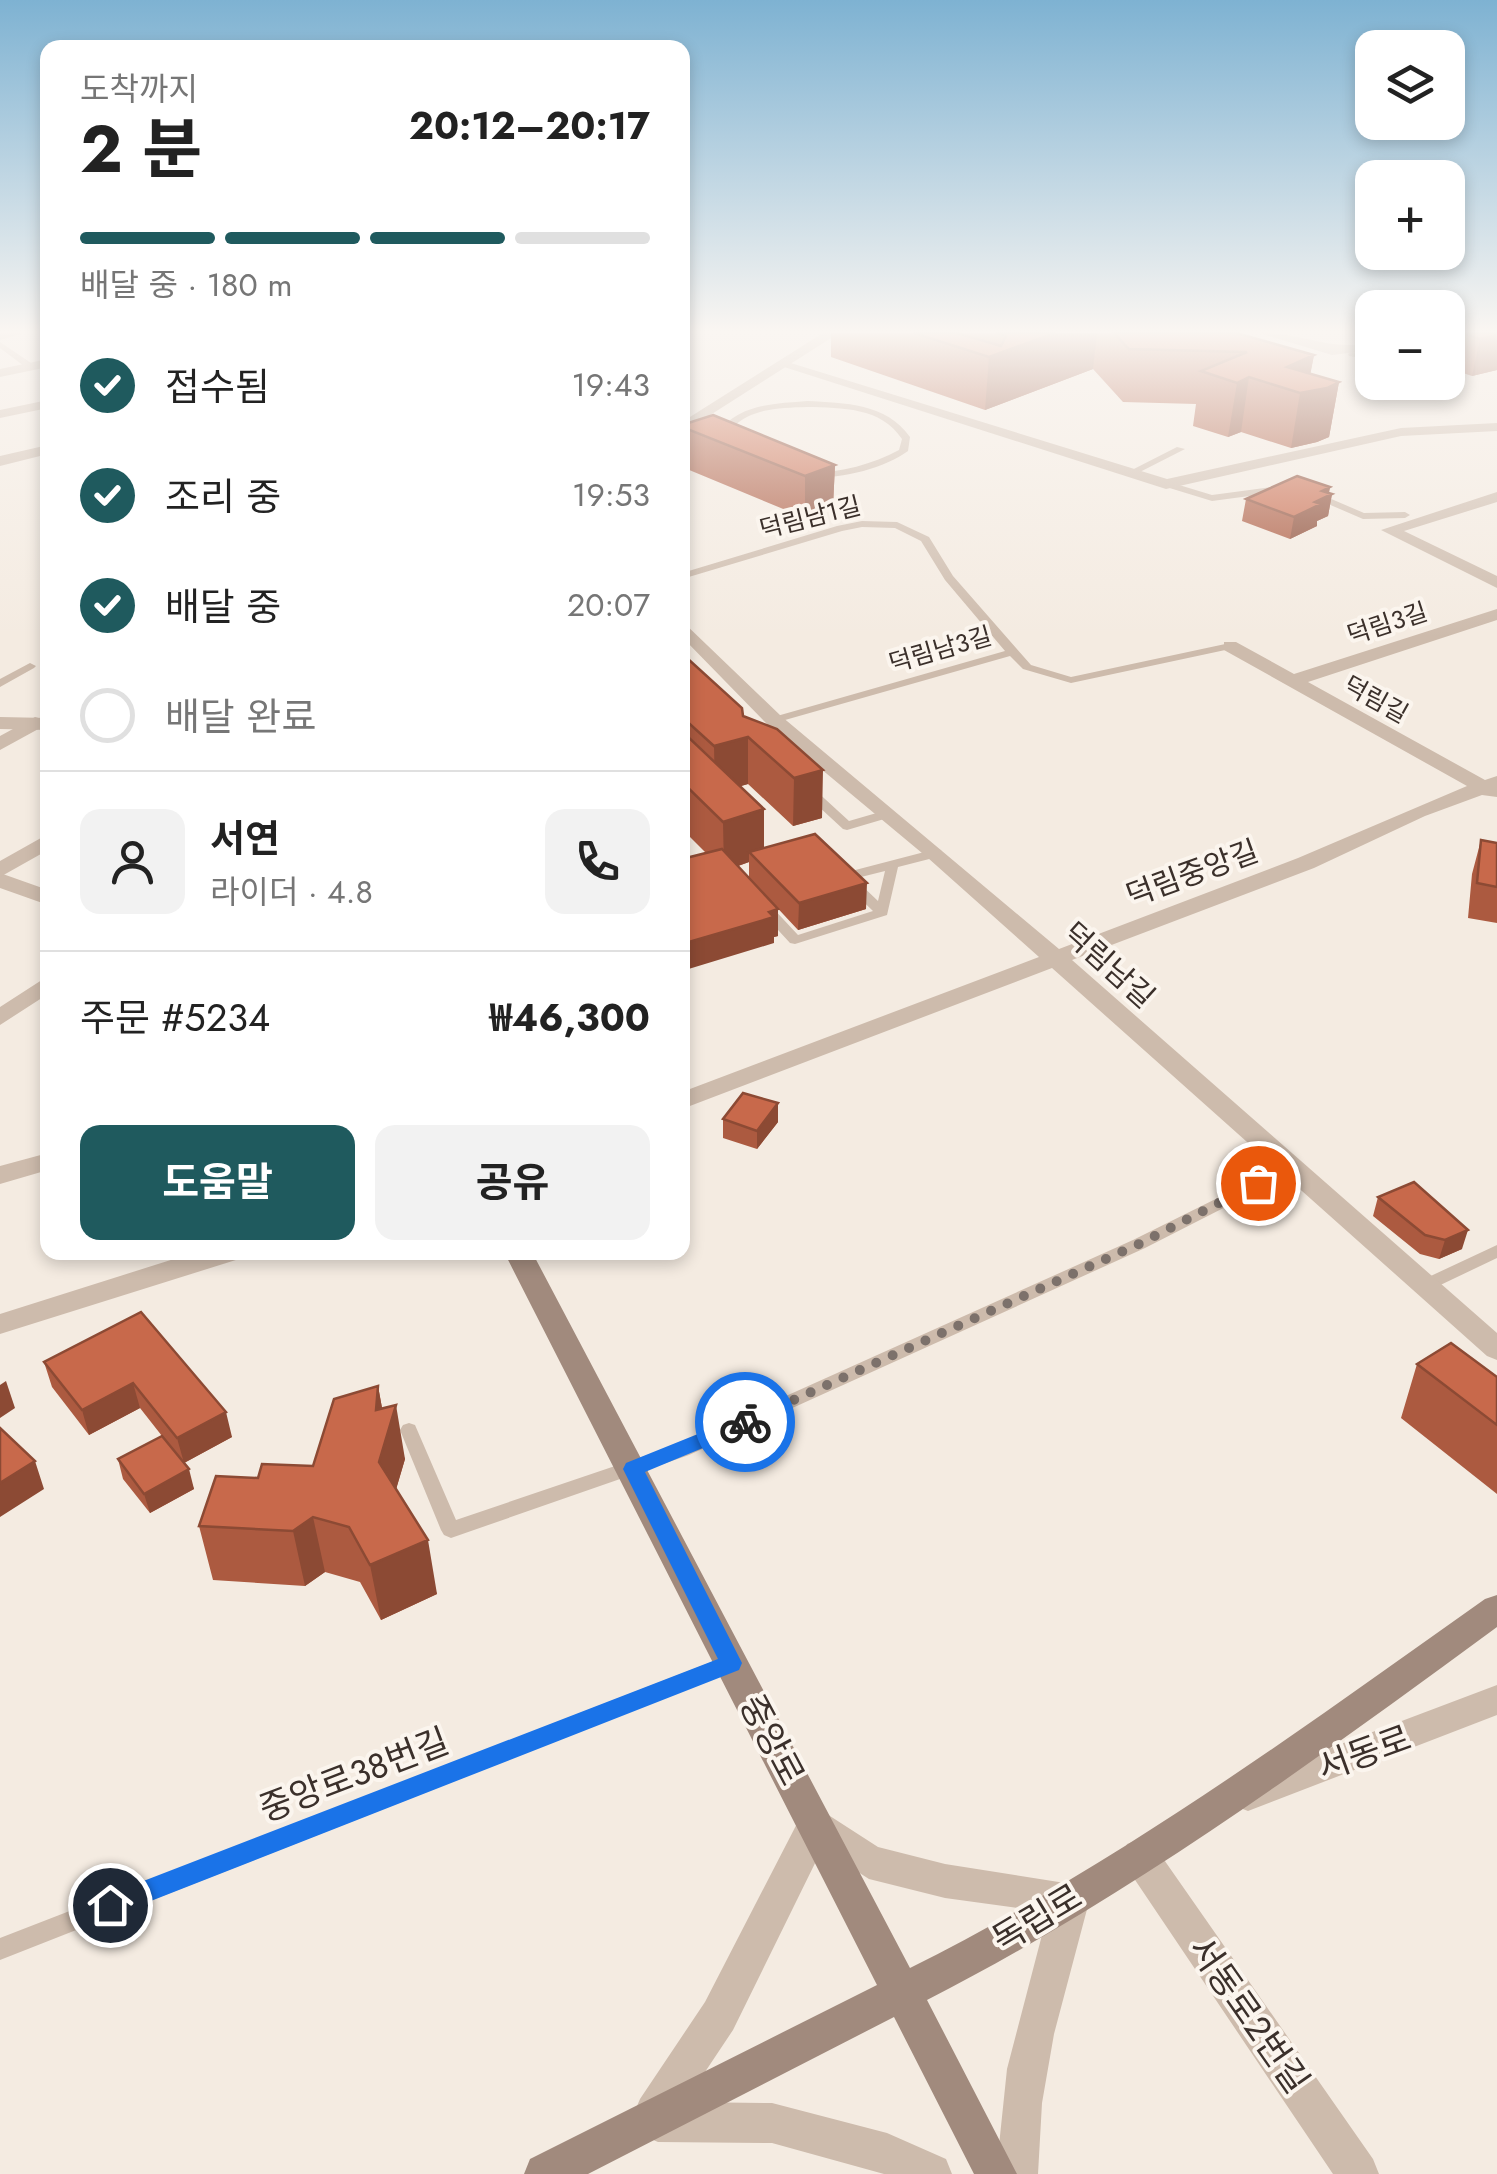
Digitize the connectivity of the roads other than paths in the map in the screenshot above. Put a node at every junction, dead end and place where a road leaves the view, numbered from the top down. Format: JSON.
{"nodes":[{"id":1,"x":721,"y":434,"type":"edge"},
{"id":2,"x":906,"y":434,"type":"edge"},
{"id":3,"x":1004,"y":434,"type":"edge"},
{"id":4,"x":1390,"y":434,"type":"edge"},
{"id":5,"x":1180,"y":449,"type":"dead end"},
{"id":6,"x":40,"y":450,"type":"edge"},
{"id":7,"x":8,"y":459,"type":"edge"},
{"id":8,"x":40,"y":463,"type":"edge"},
{"id":9,"x":1129,"y":474,"type":"junction"},
{"id":10,"x":1166,"y":484,"type":"junction"},
{"id":11,"x":1497,"y":497,"type":"edge"},
{"id":12,"x":1406,"y":515,"type":"dead end"},
{"id":13,"x":1364,"y":516,"type":"junction"},
{"id":14,"x":1389,"y":530,"type":"junction"},
{"id":15,"x":690,"y":574,"type":"edge"},
{"id":16,"x":1497,"y":584,"type":"edge"},
{"id":17,"x":1497,"y":614,"type":"edge"},
{"id":18,"x":690,"y":634,"type":"edge"},
{"id":19,"x":1230,"y":646,"type":"joint"},
{"id":20,"x":1012,"y":652,"type":"junction"},
{"id":21,"x":30,"y":666,"type":"dead end"},
{"id":22,"x":1292,"y":681,"type":"junction"},
{"id":23,"x":0,"y":684,"type":"edge"},
{"id":24,"x":774,"y":720,"type":"junction"},
{"id":25,"x":0,"y":723,"type":"edge"},
{"id":26,"x":40,"y":724,"type":"edge"},
{"id":27,"x":40,"y":724,"type":"edge"},
{"id":28,"x":0,"y":744,"type":"edge"},
{"id":29,"x":792,"y":775,"type":"edge"},
{"id":30,"x":1492,"y":788,"type":"edge"},
{"id":31,"x":887,"y":814,"type":"junction"},
{"id":32,"x":40,"y":845,"type":"edge"},
{"id":33,"x":936,"y":853,"type":"junction"},
{"id":34,"x":829,"y":862,"type":"edge"},
{"id":35,"x":892,"y":866,"type":"junction"},
{"id":36,"x":0,"y":870,"type":"edge"},
{"id":37,"x":848,"y":879,"type":"junction"},
{"id":38,"x":0,"y":880,"type":"edge"},
{"id":39,"x":40,"y":895,"type":"edge"},
{"id":40,"x":765,"y":908,"type":"edge"},
{"id":41,"x":882,"y":912,"type":"junction"},
{"id":42,"x":1051,"y":957,"type":"junction"},
{"id":43,"x":40,"y":989,"type":"edge"},
{"id":44,"x":0,"y":1018,"type":"edge"},
{"id":45,"x":690,"y":1098,"type":"edge"},
{"id":46,"x":40,"y":1163,"type":"edge"},
{"id":47,"x":1288,"y":1168,"type":"junction"},
{"id":48,"x":0,"y":1175,"type":"edge"},
{"id":49,"x":1497,"y":1251,"type":"edge"},
{"id":50,"x":204,"y":1260,"type":"edge"},
{"id":51,"x":522,"y":1260,"type":"edge"},
{"id":52,"x":1426,"y":1285,"type":"junction"},
{"id":53,"x":0,"y":1324,"type":"edge"},
{"id":54,"x":1497,"y":1349,"type":"edge"},
{"id":55,"x":409,"y":1430,"type":"dead end"},
{"id":56,"x":633,"y":1469,"type":"junction"},
{"id":57,"x":1497,"y":1609,"type":"edge"},
{"id":58,"x":732,"y":1663,"type":"junction"},
{"id":59,"x":1497,"y":1700,"type":"edge"},
{"id":60,"x":1229,"y":1802,"type":"junction"},
{"id":61,"x":816,"y":1824,"type":"junction"},
{"id":62,"x":1140,"y":1856,"type":"junction"},
{"id":63,"x":1071,"y":1898,"type":"junction"},
{"id":64,"x":0,"y":1948,"type":"edge"},
{"id":65,"x":900,"y":1994,"type":"junction"},
{"id":66,"x":648,"y":2122,"type":"junction"},
{"id":67,"x":545,"y":2174,"type":"edge"},
{"id":68,"x":930,"y":2174,"type":"edge"},
{"id":69,"x":996,"y":2174,"type":"edge"},
{"id":70,"x":1018,"y":2174,"type":"edge"},
{"id":71,"x":1358,"y":2174,"type":"edge"}],
"edges":[{"from":1,"to":2,"type":"lane"},
{"from":3,"to":9,"type":"street"},
{"from":4,"to":10,"type":"street"},
{"from":5,"to":9,"type":"lane"},
{"from":6,"to":7,"type":"street"},
{"from":7,"to":8,"type":"street"},
{"from":9,"to":10,"type":"street"},
{"from":10,"to":13,"type":"lane"},
{"from":11,"to":14,"type":"street"},
{"from":12,"to":13,"type":"lane"},
{"from":13,"to":14,"type":"lane"},
{"from":14,"to":16,"type":"street"},
{"from":15,"to":20,"type":"lane","name":"덕림남1길"},
{"from":17,"to":22,"type":"street","name":"덕림3길"},
{"from":18,"to":24,"type":"street","name":"덕림남길"},
{"from":19,"to":20,"type":"lane","name":"덕림남3길"},
{"from":19,"to":22,"type":"street","name":"덕림길"},
{"from":20,"to":24,"type":"lane","name":"덕림남3길"},
{"from":21,"to":23,"type":"lane"},
{"from":22,"to":30,"type":"street","name":"덕림길"},
{"from":24,"to":31,"type":"street","name":"덕림남길"},
{"from":25,"to":26,"type":"street"},
{"from":27,"to":28,"type":"street"},
{"from":29,"to":31,"type":"lane"},
{"from":30,"to":42,"type":"street","name":"덕림중앙길"},
{"from":31,"to":33,"type":"street","name":"덕림남길"},
{"from":32,"to":36,"type":"street"},
{"from":33,"to":35,"type":"lane"},
{"from":33,"to":42,"type":"street","name":"덕림남길"},
{"from":34,"to":37,"type":"lane"},
{"from":35,"to":37,"type":"lane"},
{"from":35,"to":41,"type":"lane"},
{"from":37,"to":41,"type":"lane"},
{"from":38,"to":39,"type":"street"},
{"from":40,"to":41,"type":"lane"},
{"from":42,"to":45,"type":"street","name":"덕림중앙길"},
{"from":42,"to":47,"type":"street","name":"덕림남길"},
{"from":43,"to":44,"type":"street"},
{"from":46,"to":48,"type":"street"},
{"from":47,"to":52,"type":"street","name":"덕림남길"},
{"from":47,"to":56,"type":"lane"},
{"from":49,"to":52,"type":"lane"},
{"from":50,"to":53,"type":"street"},
{"from":51,"to":56,"type":"main road","name":"중앙로"},
{"from":52,"to":54,"type":"street","name":"덕림남길"},
{"from":55,"to":56,"type":"lane"},
{"from":56,"to":58,"type":"main road","name":"중앙로"},
{"from":57,"to":60,"type":"main road","name":"독립로"},
{"from":58,"to":61,"type":"main road","name":"중앙로"},
{"from":58,"to":64,"type":"lane","name":"중앙로38번길"},
{"from":59,"to":60,"type":"street","name":"서동로"},
{"from":60,"to":62,"type":"main road","name":"독립로"},
{"from":61,"to":63,"type":"street"},
{"from":61,"to":65,"type":"main road","name":"중앙로"},
{"from":61,"to":66,"type":"street"},
{"from":62,"to":63,"type":"main road","name":"독립로"},
{"from":62,"to":71,"type":"street","name":"서동로2번길"},
{"from":63,"to":65,"type":"main road","name":"독립로"},
{"from":63,"to":70,"type":"street"},
{"from":65,"to":66,"type":"main road","name":"독립로"},
{"from":65,"to":69,"type":"main road","name":"중앙로"},
{"from":66,"to":67,"type":"main road","name":"독립로"},
{"from":66,"to":68,"type":"street"}]}
